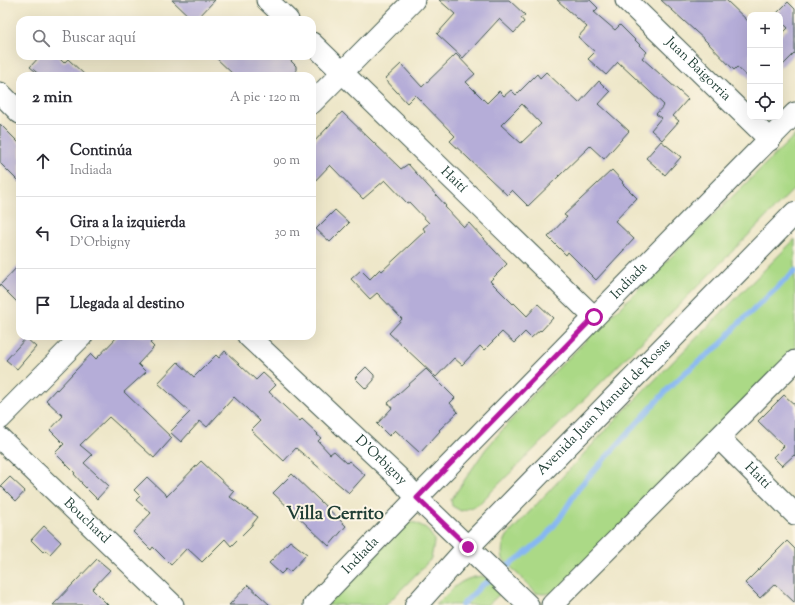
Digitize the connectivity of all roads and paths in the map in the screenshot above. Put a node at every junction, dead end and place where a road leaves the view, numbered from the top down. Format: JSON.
{"nodes":[{"id":1,"x":267,"y":0,"type":"edge"},
{"id":2,"x":414,"y":0,"type":"edge"},
{"id":3,"x":626,"y":0,"type":"edge"},
{"id":4,"x":284,"y":16,"type":"edge"},
{"id":5,"x":316,"y":47,"type":"edge"},
{"id":6,"x":343,"y":72,"type":"junction"},
{"id":7,"x":0,"y":93,"type":"edge"},
{"id":8,"x":316,"y":99,"type":"edge"},
{"id":9,"x":16,"y":109,"type":"edge"},
{"id":10,"x":795,"y":113,"type":"edge"},
{"id":11,"x":770,"y":140,"type":"junction"},
{"id":12,"x":795,"y":213,"type":"edge"},
{"id":13,"x":594,"y":317,"type":"junction"},
{"id":14,"x":78,"y":340,"type":"edge"},
{"id":15,"x":252,"y":340,"type":"edge"},
{"id":16,"x":795,"y":361,"type":"edge"},
{"id":17,"x":0,"y":419,"type":"edge"},
{"id":18,"x":0,"y":438,"type":"edge"},
{"id":19,"x":719,"y":438,"type":"junction"},
{"id":20,"x":417,"y":498,"type":"junction"},
{"id":21,"x":795,"y":514,"type":"edge"},
{"id":22,"x":468,"y":547,"type":"junction"},
{"id":23,"x":516,"y":601,"type":"edge"},
{"id":24,"x":173,"y":605,"type":"edge"},
{"id":25,"x":314,"y":605,"type":"edge"},
{"id":26,"x":416,"y":605,"type":"edge"},
{"id":27,"x":552,"y":605,"type":"edge"}],
"edges":[{"from":1,"to":4,"type":"street"},
{"from":2,"to":6,"type":"street"},
{"from":3,"to":11,"type":"street","name":"Juan Baigorria"},
{"from":5,"to":6,"type":"street","name":"Haití"},
{"from":6,"to":8,"type":"street"},
{"from":6,"to":13,"type":"street","name":"Haití"},
{"from":7,"to":9,"type":"street"},
{"from":10,"to":11,"type":"street","name":"Indiada"},
{"from":11,"to":13,"type":"street","name":"Indiada"},
{"from":12,"to":22,"type":"main road","name":"Avenida Juan Manuel de Rosas"},
{"from":13,"to":20,"type":"street","name":"Indiada"},
{"from":14,"to":17,"type":"street"},
{"from":15,"to":20,"type":"street","name":"D'Orbigny"},
{"from":16,"to":19,"type":"street"},
{"from":18,"to":24,"type":"street","name":"Bouchard"},
{"from":19,"to":21,"type":"street","name":"Haití"},
{"from":19,"to":27,"type":"street"},
{"from":20,"to":22,"type":"street","name":"D'Orbigny"},
{"from":20,"to":25,"type":"street","name":"Indiada"},
{"from":22,"to":23,"type":"street","name":"D'Orbigny"},
{"from":22,"to":26,"type":"main road","name":"Avenida Juan Manuel de Rosas"}]}
